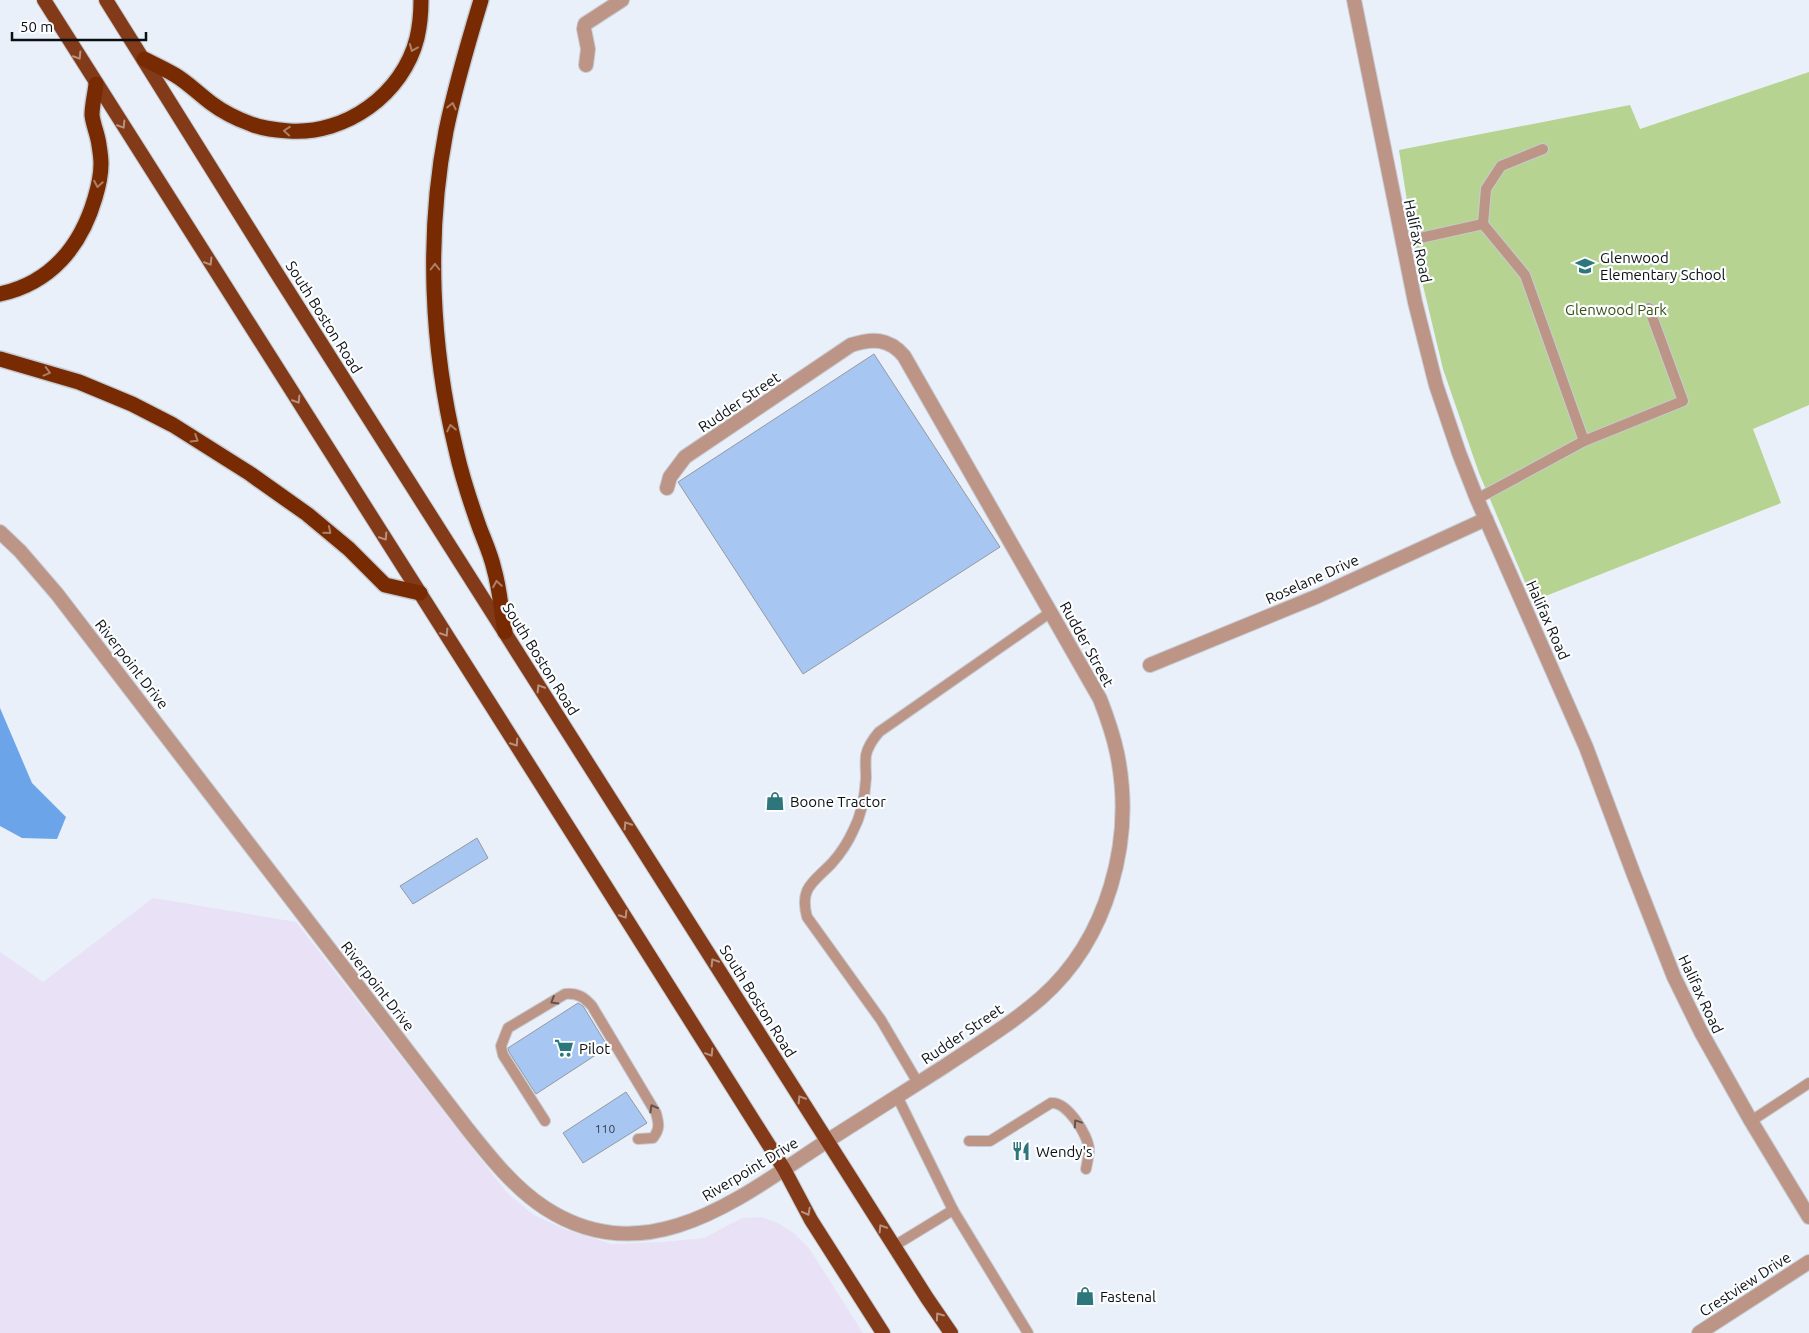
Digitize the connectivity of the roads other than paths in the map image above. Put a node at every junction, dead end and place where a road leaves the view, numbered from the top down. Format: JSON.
{"nodes":[{"id":1,"x":44,"y":0,"type":"edge"},
{"id":2,"x":422,"y":0,"type":"edge"},
{"id":3,"x":481,"y":0,"type":"edge"},
{"id":4,"x":622,"y":0,"type":"edge"},
{"id":5,"x":1354,"y":0,"type":"edge"},
{"id":6,"x":107,"y":1,"type":"edge"},
{"id":7,"x":144,"y":59,"type":"junction"},
{"id":8,"x":586,"y":65,"type":"dead end"},
{"id":9,"x":96,"y":84,"type":"junction"},
{"id":10,"x":1543,"y":149,"type":"dead end"},
{"id":11,"x":1483,"y":224,"type":"junction"},
{"id":12,"x":1402,"y":242,"type":"junction"},
{"id":13,"x":0,"y":294,"type":"edge"},
{"id":14,"x":1649,"y":308,"type":"dead end"},
{"id":15,"x":0,"y":359,"type":"edge"},
{"id":16,"x":1584,"y":442,"type":"junction"},
{"id":17,"x":667,"y":488,"type":"dead end"},
{"id":18,"x":1477,"y":499,"type":"junction"},
{"id":19,"x":1486,"y":519,"type":"junction"},
{"id":20,"x":0,"y":532,"type":"edge"},
{"id":21,"x":420,"y":593,"type":"junction"},
{"id":22,"x":1051,"y":612,"type":"junction"},
{"id":23,"x":504,"y":632,"type":"junction"},
{"id":24,"x":1150,"y":665,"type":"dead end"},
{"id":25,"x":918,"y":1083,"type":"junction"},
{"id":26,"x":1809,"y":1083,"type":"edge"},
{"id":27,"x":897,"y":1096,"type":"junction"},
{"id":28,"x":545,"y":1121,"type":"dead end"},
{"id":29,"x":1751,"y":1121,"type":"junction"},
{"id":30,"x":638,"y":1139,"type":"dead end"},
{"id":31,"x":827,"y":1140,"type":"junction"},
{"id":32,"x":969,"y":1141,"type":"dead end"},
{"id":33,"x":784,"y":1169,"type":"junction"},
{"id":34,"x":1086,"y":1169,"type":"dead end"},
{"id":35,"x":953,"y":1210,"type":"junction"},
{"id":36,"x":1809,"y":1217,"type":"edge"},
{"id":37,"x":894,"y":1246,"type":"junction"},
{"id":38,"x":1809,"y":1262,"type":"edge"},
{"id":39,"x":883,"y":1333,"type":"edge"},
{"id":40,"x":951,"y":1333,"type":"edge"},
{"id":41,"x":1028,"y":1333,"type":"edge"},
{"id":42,"x":1699,"y":1333,"type":"edge"}],
"edges":[{"from":1,"to":9,"type":"highway","one_way":true},
{"from":2,"to":7,"type":"highway","one_way":true},
{"from":23,"to":3,"type":"highway","one_way":true},
{"from":4,"to":8,"type":"street"},
{"from":5,"to":12,"type":"street","name":"Halifax Road"},
{"from":6,"to":7,"type":"highway","name":"South Boston Road"},
{"from":7,"to":23,"type":"highway","name":"South Boston Road"},
{"from":9,"to":13,"type":"highway","one_way":true},
{"from":9,"to":21,"type":"highway","one_way":true},
{"from":10,"to":11,"type":"lane"},
{"from":11,"to":12,"type":"lane"},
{"from":11,"to":16,"type":"lane"},
{"from":12,"to":18,"type":"street","name":"Halifax Road"},
{"from":14,"to":16,"type":"lane"},
{"from":15,"to":21,"type":"highway","one_way":true},
{"from":16,"to":18,"type":"lane"},
{"from":17,"to":22,"type":"street","name":"Rudder Street"},
{"from":18,"to":19,"type":"street","name":"Halifax Road"},
{"from":19,"to":24,"type":"street","name":"Roselane Drive"},
{"from":19,"to":29,"type":"street","name":"Halifax Road"},
{"from":20,"to":33,"type":"street","name":"Riverpoint Drive"},
{"from":21,"to":33,"type":"highway","one_way":true},
{"from":22,"to":25,"type":"street","name":"Rudder Street"},
{"from":22,"to":25,"type":"lane"},
{"from":31,"to":23,"type":"highway","name":"South Boston Road","one_way":true},
{"from":25,"to":27,"type":"street","name":"Rudder Street"},
{"from":26,"to":29,"type":"lane"},
{"from":27,"to":31,"type":"street","name":"Rudder Street"},
{"from":27,"to":35,"type":"lane"},
{"from":30,"to":28,"type":"lane","one_way":true},
{"from":29,"to":36,"type":"street","name":"Halifax Road"},
{"from":31,"to":33,"type":"street","name":"Riverpoint Drive"},
{"from":37,"to":31,"type":"highway","name":"South Boston Road","one_way":true},
{"from":34,"to":32,"type":"lane","one_way":true},
{"from":33,"to":39,"type":"highway","one_way":true},
{"from":35,"to":37,"type":"lane"},
{"from":35,"to":41,"type":"lane"},
{"from":40,"to":37,"type":"highway","name":"South Boston Road","one_way":true},
{"from":38,"to":42,"type":"street","name":"Crestview Drive"}]}
